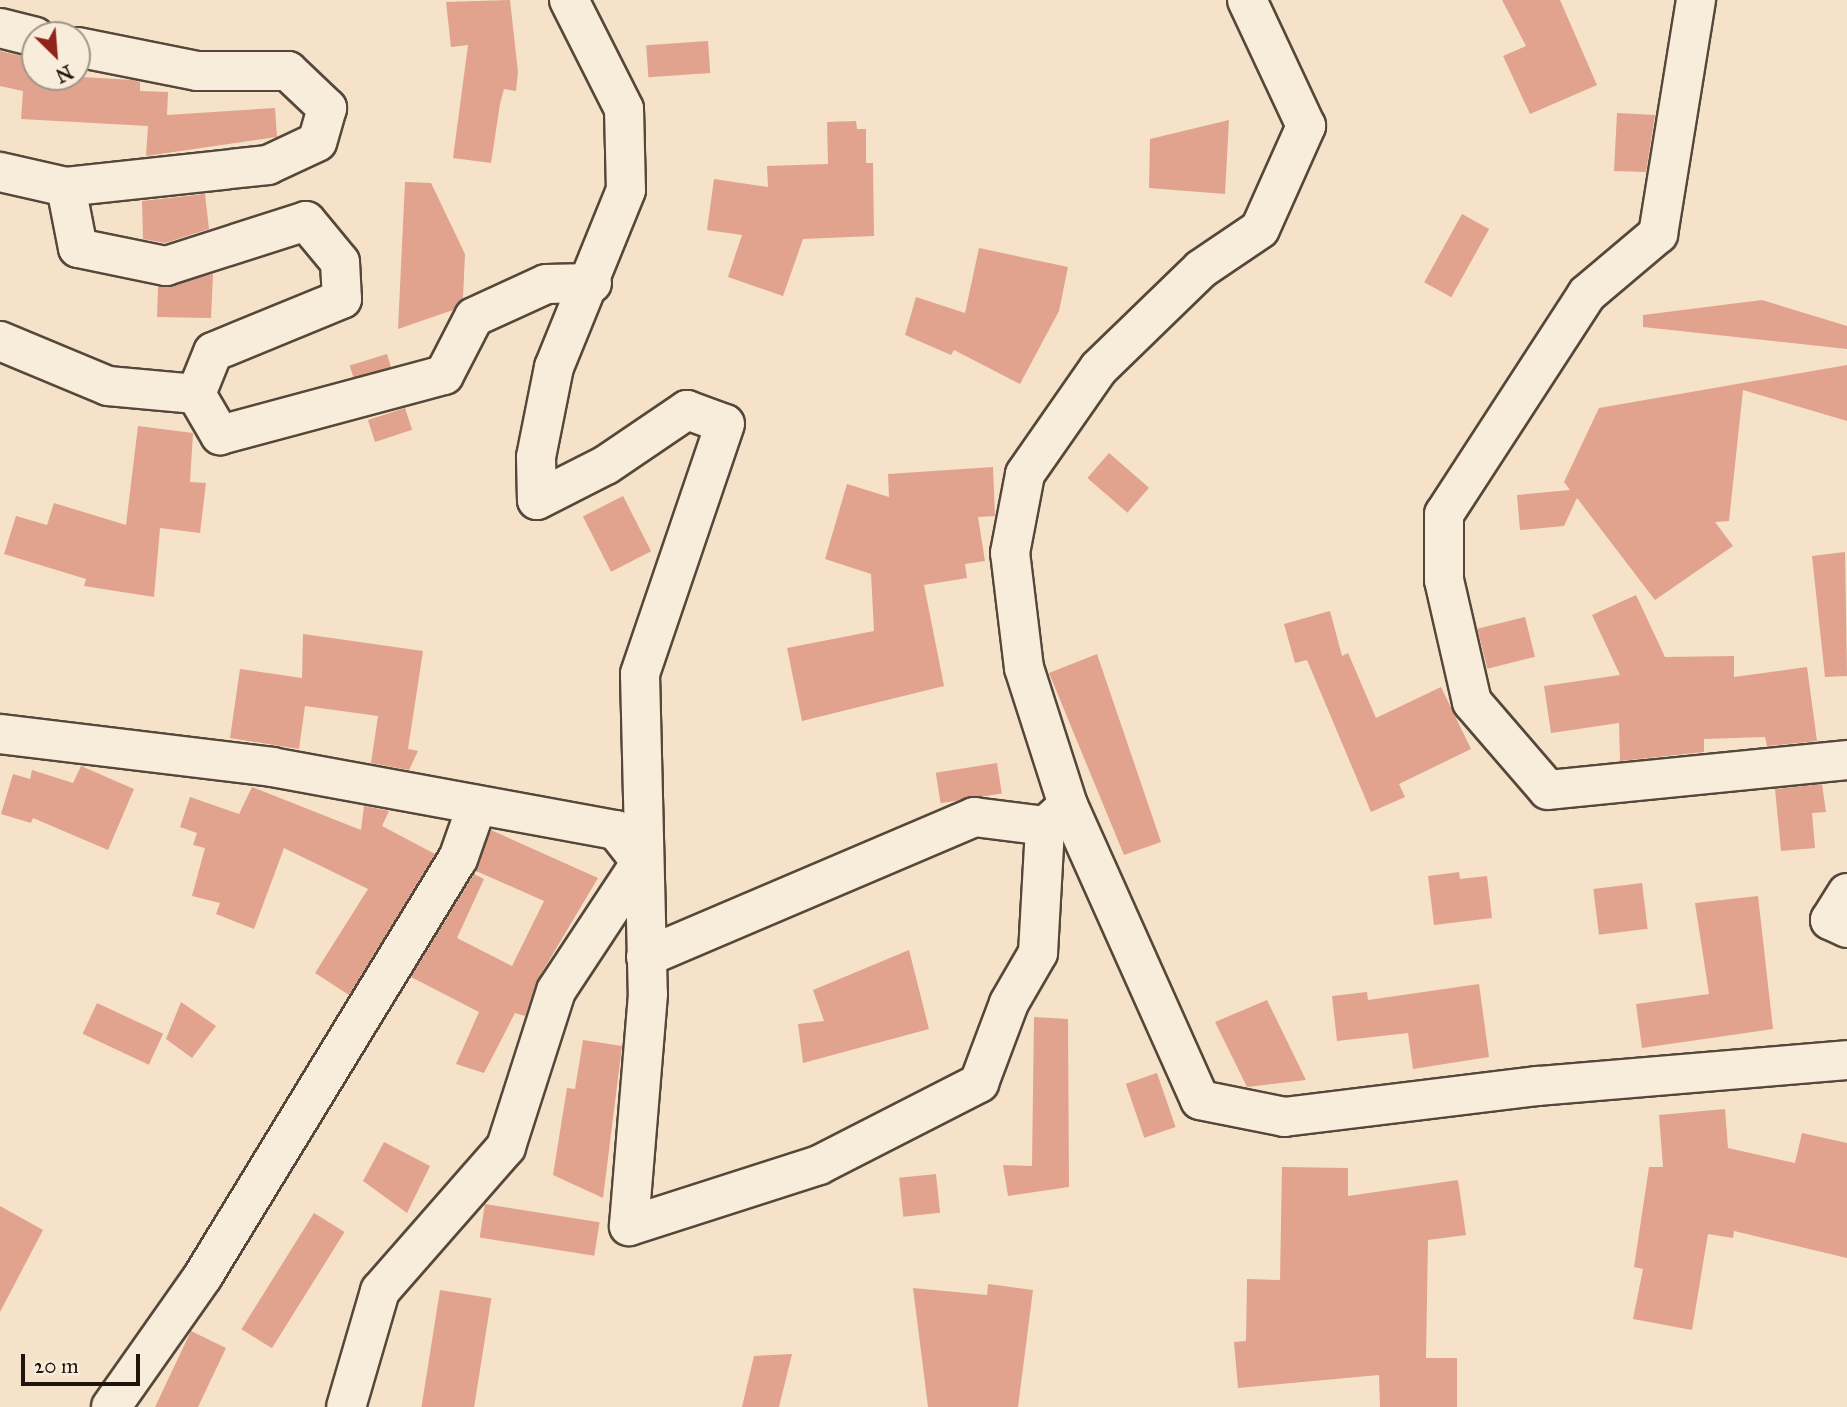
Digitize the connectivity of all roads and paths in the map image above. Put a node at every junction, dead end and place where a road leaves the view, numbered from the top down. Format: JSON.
{"nodes":[{"id":1,"x":569,"y":0,"type":"edge"},
{"id":2,"x":1247,"y":0,"type":"edge"},
{"id":3,"x":1696,"y":0,"type":"edge"},
{"id":4,"x":0,"y":28,"type":"edge"},
{"id":5,"x":21,"y":33,"type":"edge"},
{"id":6,"x":91,"y":50,"type":"edge"},
{"id":7,"x":0,"y":172,"type":"edge"},
{"id":8,"x":66,"y":187,"type":"junction"},
{"id":9,"x":592,"y":283,"type":"junction"},
{"id":10,"x":0,"y":341,"type":"edge"},
{"id":11,"x":196,"y":394,"type":"junction"},
{"id":12,"x":0,"y":734,"type":"edge"},
{"id":13,"x":1847,"y":760,"type":"edge"},
{"id":14,"x":477,"y":805,"type":"junction"},
{"id":15,"x":1057,"y":816,"type":"junction"},
{"id":16,"x":642,"y":862,"type":"junction"},
{"id":17,"x":1847,"y":893,"type":"edge"},
{"id":18,"x":1847,"y":928,"type":"edge"},
{"id":19,"x":646,"y":957,"type":"junction"},
{"id":20,"x":1847,"y":1060,"type":"edge"},
{"id":21,"x":111,"y":1407,"type":"edge"},
{"id":22,"x":346,"y":1407,"type":"edge"}],
"edges":[{"from":1,"to":9,"type":"street"},
{"from":2,"to":15,"type":"street"},
{"from":3,"to":13,"type":"street"},
{"from":4,"to":5,"type":"street"},
{"from":6,"to":8,"type":"street"},
{"from":7,"to":8,"type":"street"},
{"from":8,"to":11,"type":"street"},
{"from":9,"to":11,"type":"street"},
{"from":9,"to":16,"type":"street"},
{"from":10,"to":11,"type":"street"},
{"from":12,"to":14,"type":"street"},
{"from":14,"to":16,"type":"street"},
{"from":14,"to":21,"type":"street"},
{"from":15,"to":19,"type":"street"},
{"from":15,"to":19,"type":"street"},
{"from":15,"to":20,"type":"street"},
{"from":16,"to":19,"type":"street"},
{"from":16,"to":22,"type":"street"},
{"from":17,"to":18,"type":"street"}]}
